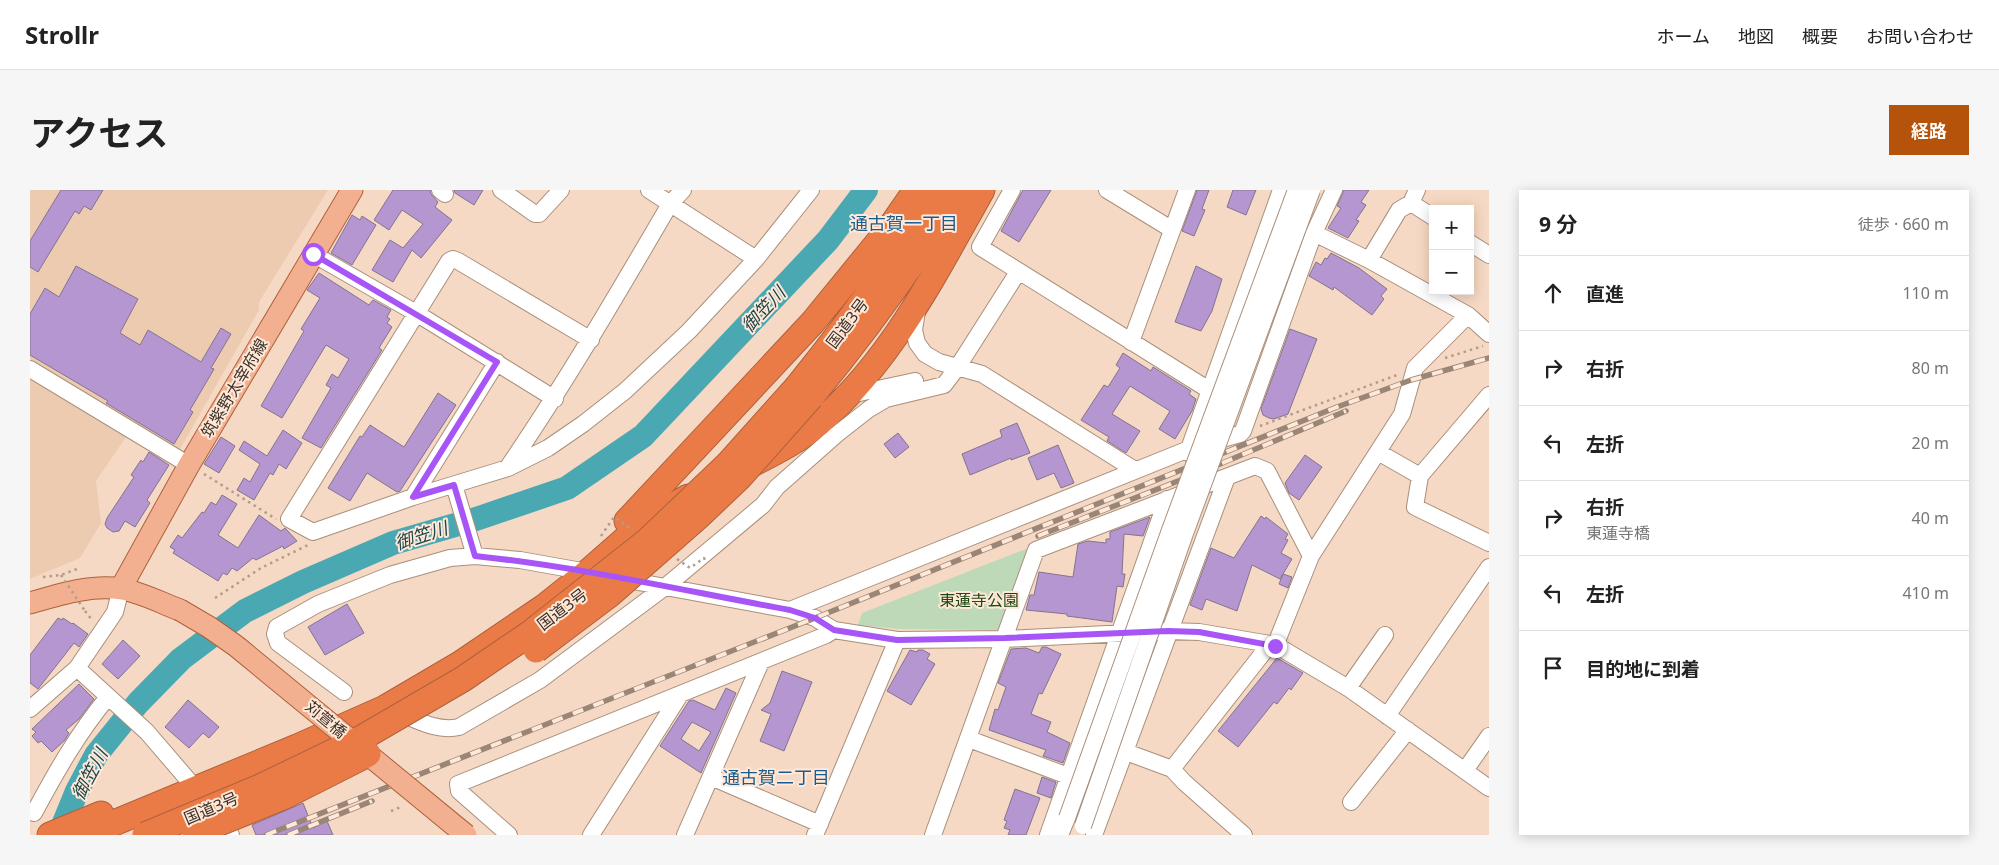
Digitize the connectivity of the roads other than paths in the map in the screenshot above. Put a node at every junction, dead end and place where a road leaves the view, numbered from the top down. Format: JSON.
{"nodes":[{"id":1,"x":352,"y":190,"type":"edge"},
{"id":2,"x":501,"y":190,"type":"edge"},
{"id":3,"x":561,"y":190,"type":"edge"},
{"id":4,"x":649,"y":190,"type":"edge"},
{"id":5,"x":683,"y":190,"type":"edge"},
{"id":6,"x":811,"y":190,"type":"edge"},
{"id":7,"x":916,"y":190,"type":"edge"},
{"id":8,"x":938,"y":190,"type":"edge"},
{"id":9,"x":962,"y":190,"type":"edge"},
{"id":10,"x":982,"y":190,"type":"edge"},
{"id":11,"x":1012,"y":190,"type":"edge"},
{"id":12,"x":1107,"y":190,"type":"edge"},
{"id":13,"x":1187,"y":190,"type":"edge"},
{"id":14,"x":1281,"y":190,"type":"edge"},
{"id":15,"x":1296,"y":190,"type":"edge"},
{"id":16,"x":1312,"y":190,"type":"edge"},
{"id":17,"x":1334,"y":190,"type":"edge"},
{"id":18,"x":1414,"y":196,"type":"edge"},
{"id":19,"x":670,"y":204,"type":"junction"},
{"id":20,"x":1429,"y":213,"type":"edge"},
{"id":21,"x":1171,"y":230,"type":"junction"},
{"id":22,"x":1314,"y":233,"type":"junction"},
{"id":23,"x":1474,"y":246,"type":"edge"},
{"id":24,"x":313,"y":254,"type":"junction"},
{"id":25,"x":1489,"y":255,"type":"edge"},
{"id":26,"x":756,"y":259,"type":"junction"},
{"id":27,"x":1369,"y":260,"type":"junction"},
{"id":28,"x":1018,"y":272,"type":"junction"},
{"id":29,"x":922,"y":296,"type":"junction"},
{"id":30,"x":1242,"y":297,"type":"junction"},
{"id":31,"x":416,"y":313,"type":"junction"},
{"id":32,"x":1285,"y":313,"type":"junction"},
{"id":33,"x":1468,"y":315,"type":"junction"},
{"id":34,"x":1488,"y":333,"type":"edge"},
{"id":35,"x":591,"y":340,"type":"junction"},
{"id":36,"x":1131,"y":342,"type":"junction"},
{"id":37,"x":497,"y":362,"type":"junction"},
{"id":38,"x":958,"y":368,"type":"junction"},
{"id":39,"x":30,"y":369,"type":"edge"},
{"id":40,"x":1209,"y":390,"type":"junction"},
{"id":41,"x":804,"y":392,"type":"junction"},
{"id":42,"x":850,"y":395,"type":"junction"},
{"id":43,"x":1489,"y":395,"type":"edge"},
{"id":44,"x":555,"y":399,"type":"junction"},
{"id":45,"x":1189,"y":449,"type":"junction"},
{"id":46,"x":1378,"y":452,"type":"junction"},
{"id":47,"x":189,"y":465,"type":"junction"},
{"id":48,"x":508,"y":468,"type":"junction"},
{"id":49,"x":1135,"y":470,"type":"junction"},
{"id":50,"x":1420,"y":476,"type":"junction"},
{"id":51,"x":1227,"y":477,"type":"junction"},
{"id":52,"x":1206,"y":484,"type":"junction"},
{"id":53,"x":456,"y":491,"type":"junction"},
{"id":54,"x":413,"y":497,"type":"junction"},
{"id":55,"x":1167,"y":499,"type":"junction"},
{"id":56,"x":1489,"y":543,"type":"edge"},
{"id":57,"x":474,"y":552,"type":"junction"},
{"id":58,"x":1311,"y":556,"type":"junction"},
{"id":59,"x":1489,"y":567,"type":"edge"},
{"id":60,"x":581,"y":571,"type":"junction"},
{"id":61,"x":665,"y":587,"type":"junction"},
{"id":62,"x":121,"y":588,"type":"junction"},
{"id":63,"x":30,"y":603,"type":"edge"},
{"id":64,"x":790,"y":610,"type":"junction"},
{"id":65,"x":834,"y":630,"type":"junction"},
{"id":66,"x":1168,"y":631,"type":"junction"},
{"id":67,"x":1119,"y":633,"type":"junction"},
{"id":68,"x":1384,"y":635,"type":"dead end"},
{"id":69,"x":1005,"y":638,"type":"junction"},
{"id":70,"x":897,"y":640,"type":"junction"},
{"id":71,"x":1273,"y":645,"type":"junction"},
{"id":72,"x":761,"y":662,"type":"junction"},
{"id":73,"x":77,"y":668,"type":"junction"},
{"id":74,"x":1348,"y":688,"type":"junction"},
{"id":75,"x":344,"y":692,"type":"dead end"},
{"id":76,"x":680,"y":695,"type":"junction"},
{"id":77,"x":110,"y":699,"type":"junction"},
{"id":78,"x":385,"y":708,"type":"junction"},
{"id":79,"x":30,"y":709,"type":"edge"},
{"id":80,"x":1387,"y":716,"type":"junction"},
{"id":81,"x":1408,"y":730,"type":"junction"},
{"id":82,"x":1489,"y":736,"type":"edge"},
{"id":83,"x":969,"y":739,"type":"junction"},
{"id":84,"x":1126,"y":752,"type":"junction"},
{"id":85,"x":1172,"y":769,"type":"junction"},
{"id":86,"x":1466,"y":770,"type":"junction"},
{"id":87,"x":1068,"y":776,"type":"junction"},
{"id":88,"x":711,"y":777,"type":"junction"},
{"id":89,"x":192,"y":783,"type":"junction"},
{"id":90,"x":1489,"y":788,"type":"edge"},
{"id":91,"x":151,"y":801,"type":"junction"},
{"id":92,"x":1351,"y":802,"type":"dead end"},
{"id":93,"x":34,"y":813,"type":"dead end"},
{"id":94,"x":817,"y":829,"type":"edge"},
{"id":95,"x":1085,"y":832,"type":"edge"},
{"id":96,"x":50,"y":835,"type":"edge"},
{"id":97,"x":85,"y":835,"type":"edge"},
{"id":98,"x":145,"y":835,"type":"edge"},
{"id":99,"x":190,"y":835,"type":"edge"},
{"id":100,"x":231,"y":835,"type":"edge"},
{"id":101,"x":466,"y":835,"type":"edge"},
{"id":102,"x":509,"y":835,"type":"edge"},
{"id":103,"x":591,"y":835,"type":"edge"},
{"id":104,"x":685,"y":835,"type":"edge"},
{"id":105,"x":933,"y":835,"type":"edge"},
{"id":106,"x":1048,"y":835,"type":"edge"},
{"id":107,"x":1060,"y":835,"type":"edge"},
{"id":108,"x":1244,"y":835,"type":"edge"}],
"edges":[{"from":1,"to":24,"type":"main road","name":"筑紫野太宰府線"},
{"from":2,"to":3,"type":"street"},
{"from":4,"to":19,"type":"street"},
{"from":5,"to":19,"type":"street"},
{"from":6,"to":26,"type":"street"},
{"from":7,"to":60,"type":"highway"},
{"from":8,"to":41,"type":"highway","name":"国道3号"},
{"from":9,"to":41,"type":"highway","name":"国道3号"},
{"from":10,"to":29,"type":"highway"},
{"from":11,"to":28,"type":"street"},
{"from":12,"to":21,"type":"street"},
{"from":13,"to":21,"type":"street"},
{"from":14,"to":30,"type":"street"},
{"from":15,"to":107,"type":"street","bridge":true},
{"from":16,"to":95,"type":"street","bridge":true},
{"from":17,"to":22,"type":"street"},
{"from":18,"to":20,"type":"street"},
{"from":18,"to":27,"type":"street"},
{"from":19,"to":26,"type":"street"},
{"from":19,"to":35,"type":"street"},
{"from":21,"to":36,"type":"street"},
{"from":22,"to":27,"type":"street"},
{"from":22,"to":32,"type":"street"},
{"from":23,"to":25,"type":"street"},
{"from":24,"to":31,"type":"street"},
{"from":24,"to":47,"type":"main road","name":"筑紫野太宰府線"},
{"from":26,"to":48,"type":"street"},
{"from":27,"to":33,"type":"street"},
{"from":28,"to":36,"type":"street"},
{"from":28,"to":38,"type":"street"},
{"from":29,"to":38,"type":"street"},
{"from":29,"to":42,"type":"highway"},
{"from":30,"to":32,"type":"street"},
{"from":30,"to":40,"type":"street"},
{"from":31,"to":35,"type":"street"},
{"from":31,"to":37,"type":"street"},
{"from":31,"to":54,"type":"street"},
{"from":32,"to":45,"type":"street"},
{"from":33,"to":34,"type":"street"},
{"from":33,"to":46,"type":"street"},
{"from":35,"to":44,"type":"street"},
{"from":36,"to":40,"type":"street"},
{"from":37,"to":44,"type":"street"},
{"from":37,"to":54,"type":"street"},
{"from":38,"to":42,"type":"street"},
{"from":38,"to":49,"type":"street"},
{"from":38,"to":61,"type":"street"},
{"from":39,"to":47,"type":"street"},
{"from":40,"to":45,"type":"street"},
{"from":41,"to":98,"type":"highway","name":"国道3号","bridge":true},
{"from":41,"to":99,"type":"highway","name":"国道3号","bridge":true},
{"from":42,"to":60,"type":"highway"},
{"from":43,"to":50,"type":"street"},
{"from":44,"to":48,"type":"street"},
{"from":45,"to":49,"type":"street"},
{"from":45,"to":52,"type":"street"},
{"from":46,"to":50,"type":"street"},
{"from":46,"to":58,"type":"street"},
{"from":47,"to":62,"type":"main road","name":"筑紫野太宰府線"},
{"from":48,"to":53,"type":"street"},
{"from":49,"to":64,"type":"street"},
{"from":50,"to":56,"type":"street"},
{"from":51,"to":52,"type":"street"},
{"from":51,"to":58,"type":"street"},
{"from":51,"to":66,"type":"street"},
{"from":52,"to":55,"type":"street"},
{"from":53,"to":54,"type":"street"},
{"from":53,"to":57,"type":"street"},
{"from":55,"to":67,"type":"street"},
{"from":55,"to":69,"type":"street"},
{"from":57,"to":60,"type":"street"},
{"from":57,"to":75,"type":"street"},
{"from":58,"to":71,"type":"street"},
{"from":59,"to":80,"type":"street"},
{"from":60,"to":61,"type":"street"},
{"from":60,"to":78,"type":"highway"},
{"from":60,"to":89,"type":"highway"},
{"from":61,"to":64,"type":"street"},
{"from":61,"to":78,"type":"street"},
{"from":62,"to":63,"type":"main road","name":"苅萱橋"},
{"from":62,"to":73,"type":"street"},
{"from":62,"to":101,"type":"main road","name":"苅萱橋","bridge":true},
{"from":64,"to":65,"type":"street"},
{"from":65,"to":70,"type":"street"},
{"from":65,"to":72,"type":"street"},
{"from":66,"to":67,"type":"street"},
{"from":66,"to":71,"type":"street"},
{"from":66,"to":84,"type":"street"},
{"from":67,"to":69,"type":"street"},
{"from":67,"to":87,"type":"street"},
{"from":68,"to":74,"type":"street"},
{"from":69,"to":70,"type":"street"},
{"from":69,"to":83,"type":"street"},
{"from":70,"to":94,"type":"street"},
{"from":71,"to":74,"type":"street"},
{"from":71,"to":85,"type":"street"},
{"from":72,"to":76,"type":"street"},
{"from":72,"to":88,"type":"street"},
{"from":73,"to":77,"type":"street"},
{"from":73,"to":79,"type":"street"},
{"from":74,"to":80,"type":"street"},
{"from":76,"to":102,"type":"street"},
{"from":76,"to":103,"type":"street"},
{"from":77,"to":89,"type":"street"},
{"from":77,"to":93,"type":"street"},
{"from":78,"to":89,"type":"highway"},
{"from":80,"to":81,"type":"street"},
{"from":81,"to":86,"type":"street"},
{"from":81,"to":92,"type":"street"},
{"from":82,"to":86,"type":"street"},
{"from":83,"to":87,"type":"street"},
{"from":83,"to":105,"type":"street"},
{"from":84,"to":85,"type":"street"},
{"from":84,"to":95,"type":"street"},
{"from":85,"to":108,"type":"street"},
{"from":86,"to":90,"type":"street"},
{"from":87,"to":106,"type":"street"},
{"from":88,"to":94,"type":"street"},
{"from":88,"to":104,"type":"street"},
{"from":89,"to":91,"type":"highway"},
{"from":89,"to":100,"type":"street"},
{"from":91,"to":96,"type":"highway"},
{"from":91,"to":97,"type":"highway"}]}
